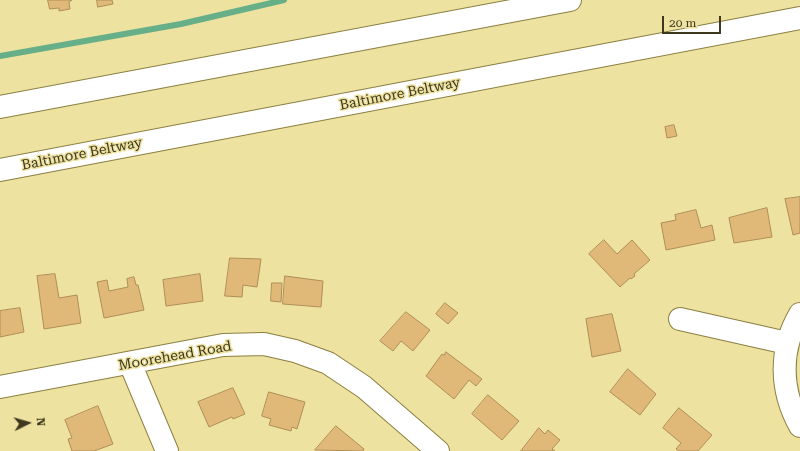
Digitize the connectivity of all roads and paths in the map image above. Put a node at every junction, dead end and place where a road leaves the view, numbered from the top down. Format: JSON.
{"nodes":[{"id":1,"x":570,"y":0,"type":"edge"},
{"id":2,"x":800,"y":18,"type":"edge"},
{"id":3,"x":0,"y":107,"type":"edge"},
{"id":4,"x":0,"y":170,"type":"edge"},
{"id":5,"x":800,"y":314,"type":"edge"},
{"id":6,"x":680,"y":319,"type":"dead end"},
{"id":7,"x":787,"y":343,"type":"junction"},
{"id":8,"x":130,"y":363,"type":"junction"},
{"id":9,"x":0,"y":387,"type":"edge"},
{"id":10,"x":800,"y":426,"type":"edge"},
{"id":11,"x":167,"y":451,"type":"edge"},
{"id":12,"x":438,"y":451,"type":"edge"}],
"edges":[{"from":1,"to":3,"type":"main road"},
{"from":2,"to":4,"type":"main road","name":"Baltimore Beltway"},
{"from":5,"to":7,"type":"main road"},
{"from":6,"to":7,"type":"main road"},
{"from":7,"to":10,"type":"main road"},
{"from":8,"to":9,"type":"main road","name":"Moorehead Road"},
{"from":8,"to":11,"type":"main road"},
{"from":8,"to":12,"type":"main road","name":"Moorehead Road"}]}
